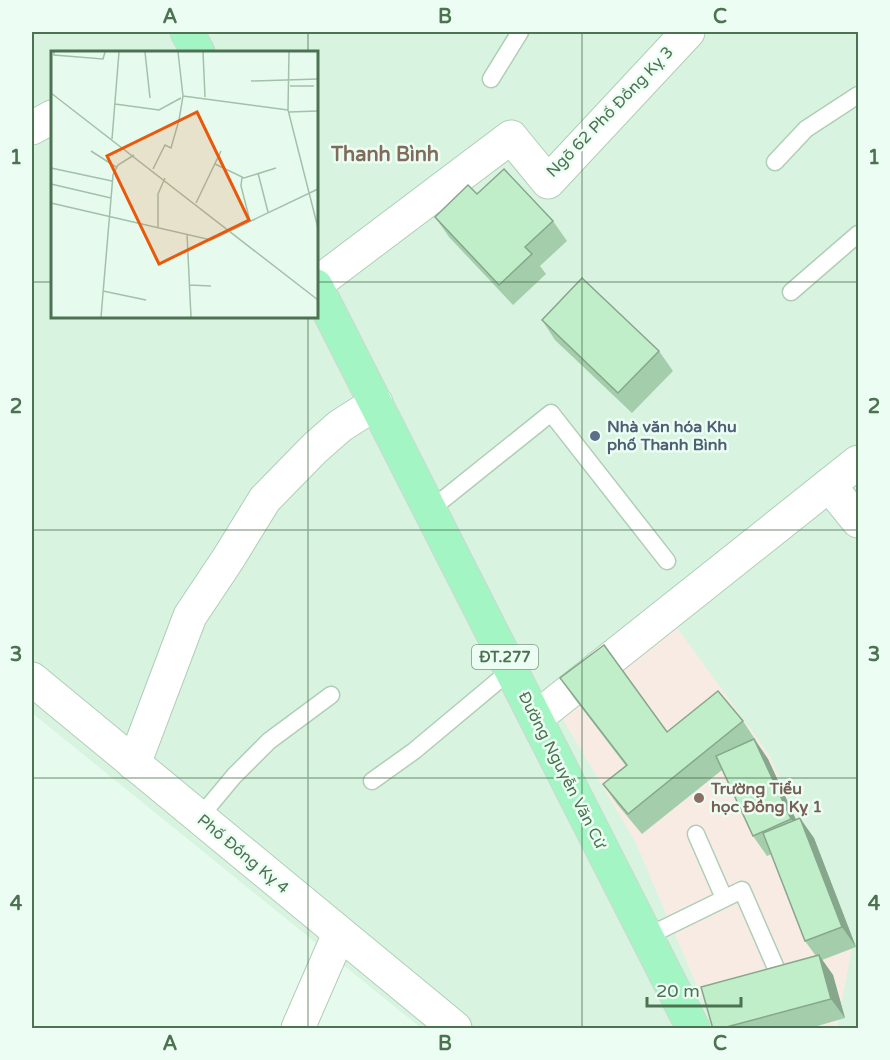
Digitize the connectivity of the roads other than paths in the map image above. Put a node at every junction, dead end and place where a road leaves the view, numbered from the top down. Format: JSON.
{"nodes":[{"id":1,"x":188,"y":32,"type":"edge"},
{"id":2,"x":520,"y":32,"type":"edge"},
{"id":3,"x":688,"y":32,"type":"edge"},
{"id":4,"x":198,"y":51,"type":"edge"},
{"id":5,"x":491,"y":79,"type":"dead end"},
{"id":6,"x":858,"y":95,"type":"edge"},
{"id":7,"x":775,"y":162,"type":"dead end"},
{"id":8,"x":858,"y":234,"type":"edge"},
{"id":9,"x":318,"y":283,"type":"edge"},
{"id":10,"x":318,"y":289,"type":"edge"},
{"id":11,"x":791,"y":292,"type":"dead end"},
{"id":12,"x":376,"y":403,"type":"junction"},
{"id":13,"x":858,"y":462,"type":"edge"},
{"id":14,"x":829,"y":485,"type":"junction"},
{"id":15,"x":430,"y":510,"type":"junction"},
{"id":16,"x":858,"y":521,"type":"edge"},
{"id":17,"x":667,"y":561,"type":"dead end"},
{"id":18,"x":511,"y":670,"type":"junction"},
{"id":19,"x":32,"y":679,"type":"edge"},
{"id":20,"x":331,"y":695,"type":"dead end"},
{"id":21,"x":536,"y":718,"type":"junction"},
{"id":22,"x":134,"y":764,"type":"junction"},
{"id":23,"x":372,"y":781,"type":"dead end"},
{"id":24,"x":199,"y":818,"type":"junction"},
{"id":25,"x":696,"y":834,"type":"dead end"},
{"id":26,"x":724,"y":898,"type":"junction"},
{"id":27,"x":339,"y":934,"type":"junction"},
{"id":28,"x":646,"y":937,"type":"junction"},
{"id":29,"x":778,"y":975,"type":"edge"},
{"id":30,"x":298,"y":1029,"type":"edge"},
{"id":31,"x":454,"y":1029,"type":"edge"},
{"id":32,"x":693,"y":1029,"type":"edge"}],
"edges":[{"from":1,"to":4,"type":"main road"},
{"from":2,"to":5,"type":"lane"},
{"from":3,"to":9,"type":"street","name":"Ngõ 62 Phố Đồng Kỵ 3"},
{"from":6,"to":7,"type":"lane"},
{"from":8,"to":11,"type":"lane"},
{"from":10,"to":12,"type":"main road","name":"Đường Nguyễn Văn Cừ","number":"ĐT.277"},
{"from":12,"to":15,"type":"main road","name":"Đường Nguyễn Văn Cừ","number":"ĐT.277"},
{"from":12,"to":22,"type":"street"},
{"from":13,"to":14,"type":"street"},
{"from":14,"to":16,"type":"street"},
{"from":14,"to":21,"type":"street"},
{"from":15,"to":17,"type":"lane"},
{"from":15,"to":18,"type":"main road","name":"Đường Nguyễn Văn Cừ","number":"ĐT.277"},
{"from":18,"to":21,"type":"main road","name":"Đường Nguyễn Văn Cừ","number":"ĐT.277"},
{"from":18,"to":23,"type":"lane"},
{"from":19,"to":22,"type":"street","name":"Phố Đồng Kỵ 4"},
{"from":20,"to":24,"type":"lane"},
{"from":21,"to":28,"type":"main road","name":"Đường Nguyễn Văn Cừ","number":"ĐT.277"},
{"from":22,"to":24,"type":"street","name":"Phố Đồng Kỵ 4"},
{"from":24,"to":27,"type":"street","name":"Phố Đồng Kỵ 4"},
{"from":25,"to":26,"type":"lane"},
{"from":26,"to":28,"type":"lane"},
{"from":26,"to":29,"type":"lane"},
{"from":27,"to":30,"type":"street"},
{"from":27,"to":31,"type":"street","name":"Phố Đồng Kỵ 4"},
{"from":28,"to":32,"type":"main road","name":"Đường Nguyễn Văn Cừ","number":"ĐT.277"}]}
